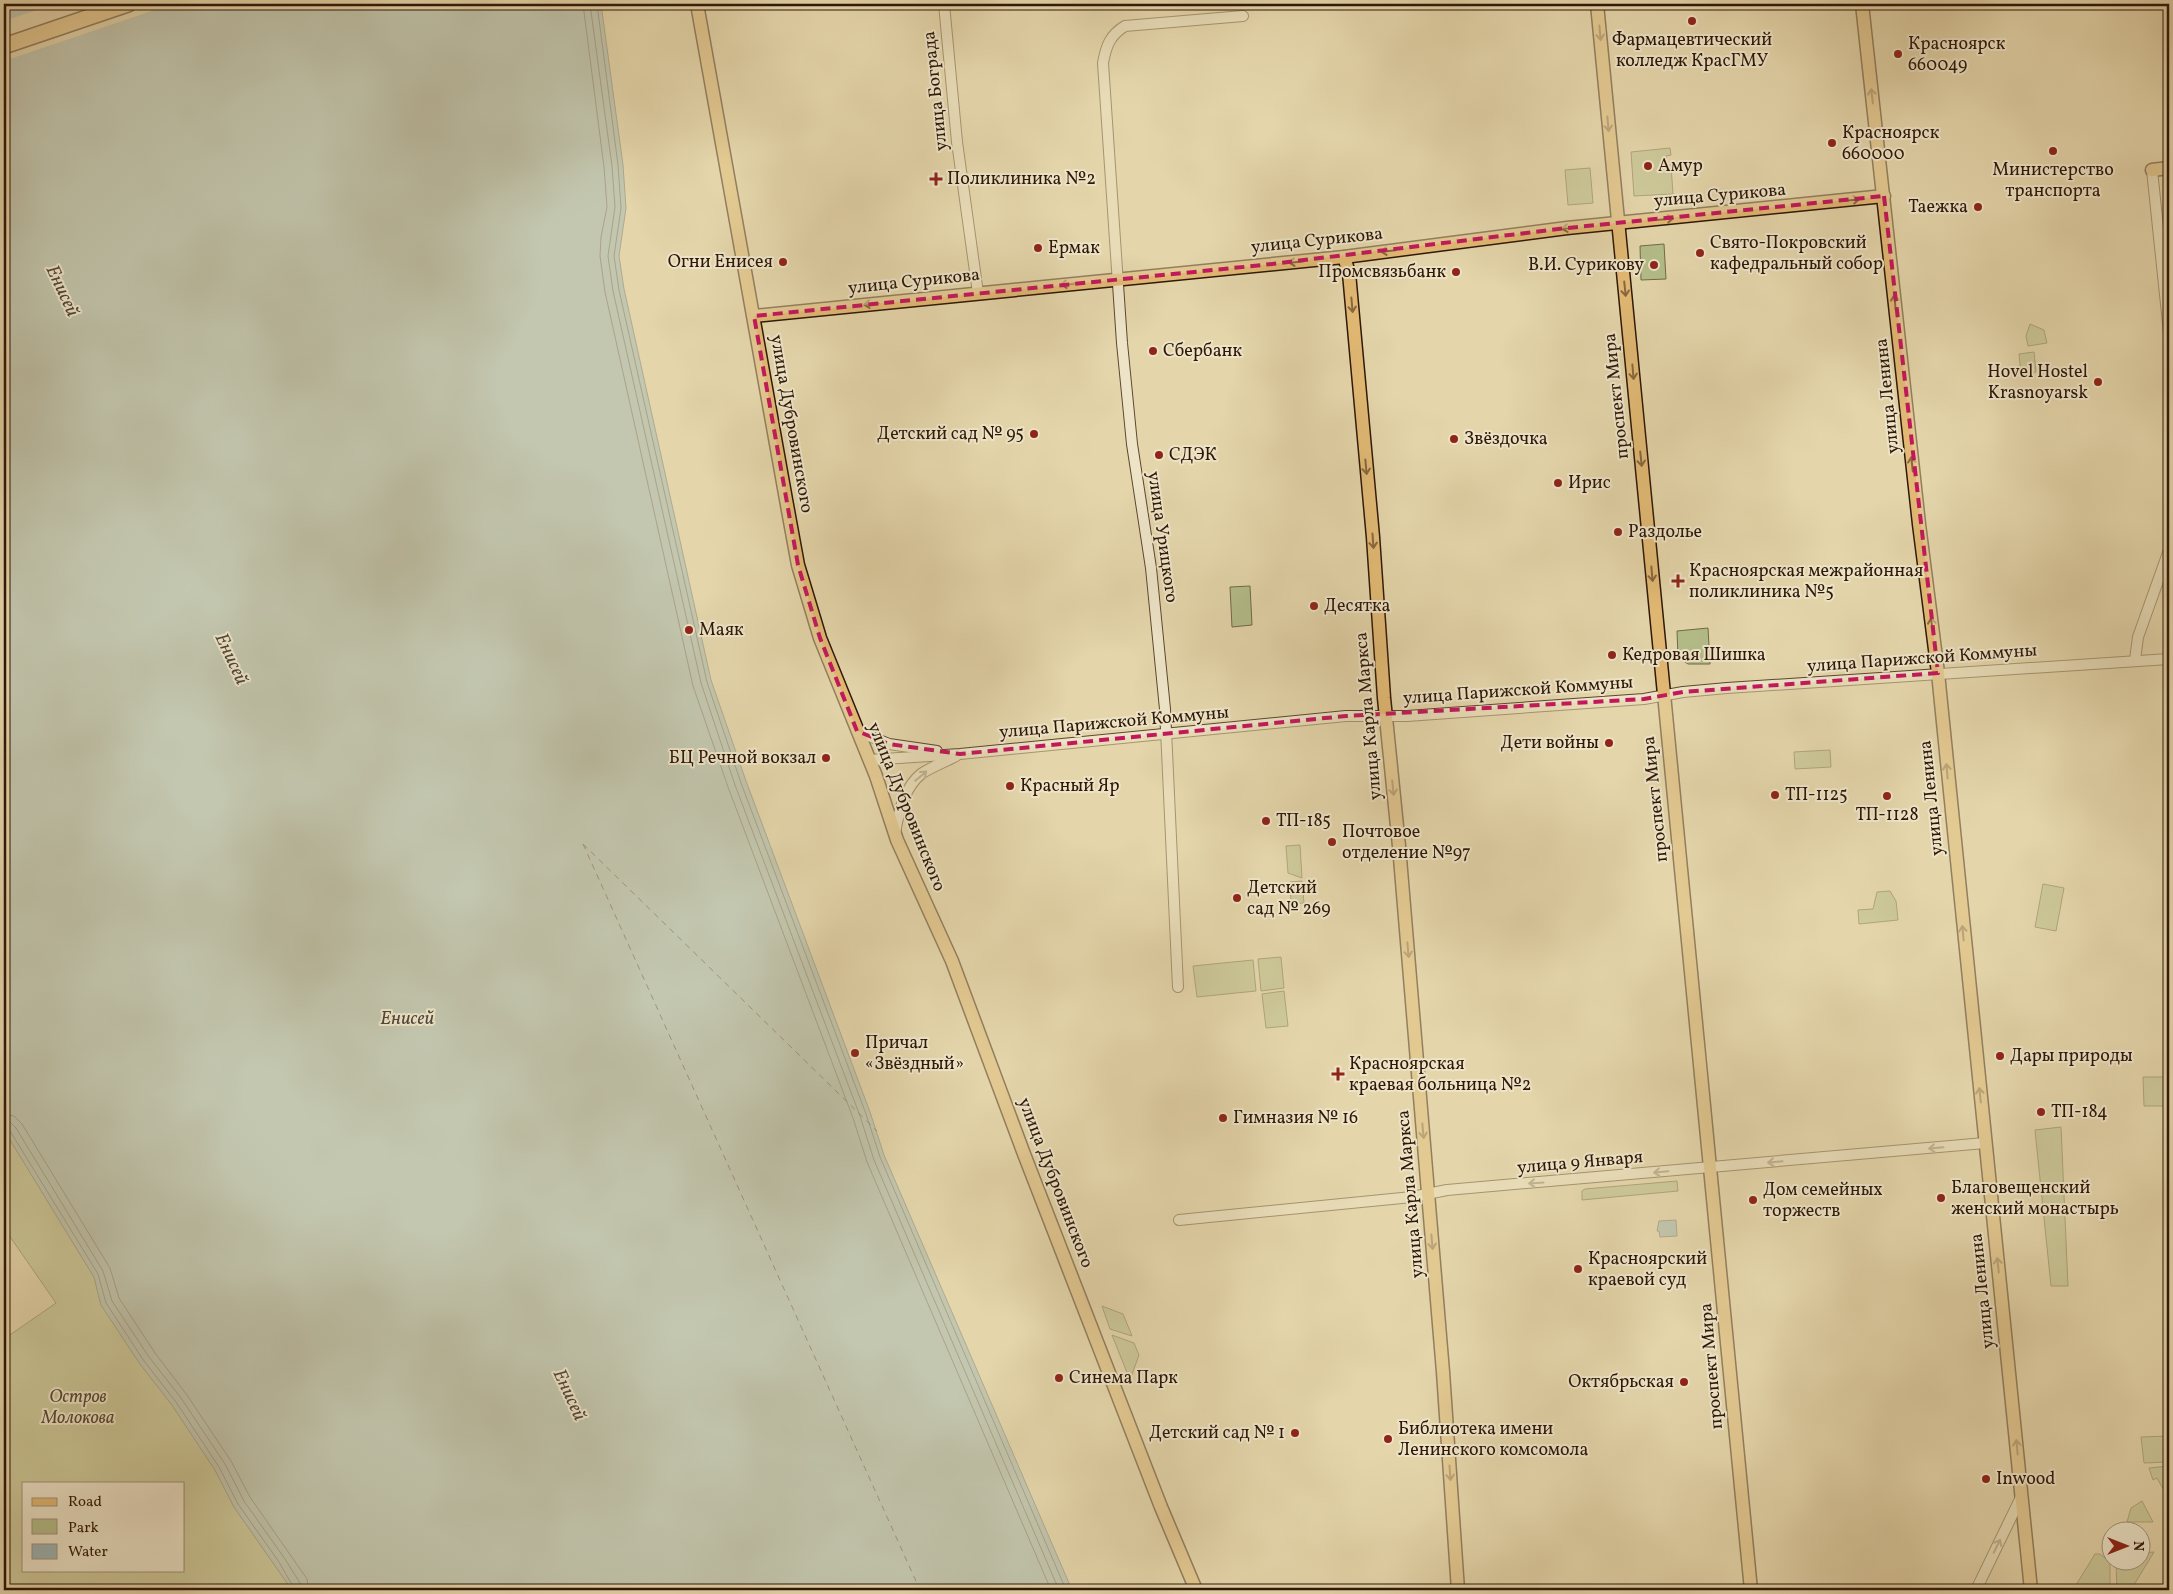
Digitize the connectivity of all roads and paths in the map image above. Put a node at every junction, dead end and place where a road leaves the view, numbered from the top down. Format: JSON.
{"nodes":[{"id":1,"x":97,"y":4,"type":"edge"},
{"id":2,"x":128,"y":4,"type":"edge"},
{"id":3,"x":697,"y":4,"type":"edge"},
{"id":4,"x":944,"y":4,"type":"edge"},
{"id":5,"x":1597,"y":4,"type":"edge"},
{"id":6,"x":1862,"y":4,"type":"edge"},
{"id":7,"x":1243,"y":16,"type":"dead end"},
{"id":8,"x":4,"y":36,"type":"edge"},
{"id":9,"x":4,"y":46,"type":"edge"},
{"id":10,"x":2169,"y":168,"type":"edge"},
{"id":11,"x":2152,"y":170,"type":"joint"},
{"id":12,"x":1884,"y":196,"type":"junction"},
{"id":13,"x":1618,"y":223,"type":"junction"},
{"id":14,"x":1344,"y":257,"type":"junction"},
{"id":15,"x":1116,"y":279,"type":"junction"},
{"id":16,"x":978,"y":293,"type":"junction"},
{"id":17,"x":754,"y":316,"type":"junction"},
{"id":18,"x":2169,"y":333,"type":"edge"},
{"id":19,"x":2169,"y":550,"type":"edge"},
{"id":20,"x":2169,"y":659,"type":"edge"},
{"id":21,"x":2135,"y":660,"type":"junction"},
{"id":22,"x":1938,"y":674,"type":"junction"},
{"id":23,"x":1663,"y":696,"type":"junction"},
{"id":24,"x":1386,"y":716,"type":"junction"},
{"id":25,"x":857,"y":731,"type":"junction"},
{"id":26,"x":1167,"y":734,"type":"junction"},
{"id":27,"x":960,"y":754,"type":"junction"},
{"id":28,"x":869,"y":760,"type":"junction"},
{"id":29,"x":895,"y":835,"type":"junction"},
{"id":30,"x":1178,"y":987,"type":"dead end"},
{"id":31,"x":1985,"y":1143,"type":"junction"},
{"id":32,"x":1710,"y":1168,"type":"junction"},
{"id":33,"x":1428,"y":1193,"type":"junction"},
{"id":34,"x":1179,"y":1220,"type":"dead end"},
{"id":35,"x":2022,"y":1496,"type":"junction"},
{"id":36,"x":1196,"y":1590,"type":"edge"},
{"id":37,"x":1458,"y":1590,"type":"edge"},
{"id":38,"x":1751,"y":1590,"type":"edge"},
{"id":39,"x":1976,"y":1590,"type":"edge"},
{"id":40,"x":2031,"y":1590,"type":"edge"}],
"edges":[{"from":1,"to":8,"type":"highway"},
{"from":2,"to":9,"type":"highway"},
{"from":3,"to":17,"type":"main road","name":"улица Дубровинского"},
{"from":4,"to":16,"type":"street","name":"улица Бограда"},
{"from":5,"to":13,"type":"main road","name":"проспект Мира","one_way":true},
{"from":12,"to":6,"type":"main road","name":"улица Ленина","one_way":true},
{"from":7,"to":15,"type":"street","name":"улица Урицкого"},
{"from":10,"to":11,"type":"main road"},
{"from":11,"to":18,"type":"street"},
{"from":13,"to":12,"type":"main road","name":"улица Сурикова","one_way":true},
{"from":22,"to":12,"type":"main road","name":"улица Ленина","one_way":true},
{"from":13,"to":14,"type":"main road","name":"улица Сурикова","one_way":true},
{"from":13,"to":23,"type":"main road","name":"проспект Мира","one_way":true},
{"from":14,"to":15,"type":"main road","name":"улица Сурикова","one_way":true},
{"from":14,"to":24,"type":"main road","name":"улица Карла Маркса","one_way":true},
{"from":15,"to":16,"type":"main road","name":"улица Сурикова","one_way":true},
{"from":15,"to":26,"type":"street","name":"улица Урицкого"},
{"from":16,"to":17,"type":"main road","name":"улица Сурикова","one_way":true},
{"from":17,"to":25,"type":"main road","name":"улица Дубровинского"},
{"from":19,"to":21,"type":"street"},
{"from":20,"to":21,"type":"street","name":"улица Парижской Коммуны"},
{"from":21,"to":22,"type":"street","name":"улица Парижской Коммуны"},
{"from":22,"to":23,"type":"street","name":"улица Парижской Коммуны"},
{"from":31,"to":22,"type":"main road","name":"улица Ленина","one_way":true},
{"from":23,"to":24,"type":"street","name":"улица Парижской Коммуны"},
{"from":23,"to":32,"type":"main road","name":"проспект Мира"},
{"from":24,"to":26,"type":"street","name":"улица Парижской Коммуны"},
{"from":24,"to":33,"type":"main road","name":"улица Карла Маркса","one_way":true},
{"from":25,"to":27,"type":"street"},
{"from":25,"to":28,"type":"main road","name":"улица Дубровинского"},
{"from":26,"to":27,"type":"street","name":"улица Парижской Коммуны"},
{"from":26,"to":30,"type":"street","name":"улица Урицкого"},
{"from":27,"to":28,"type":"street","name":"улица Парижской Коммуны"},
{"from":29,"to":27,"type":"street","one_way":true},
{"from":28,"to":29,"type":"main road","name":"улица Дубровинского"},
{"from":29,"to":36,"type":"main road","name":"улица Дубровинского"},
{"from":31,"to":32,"type":"street","name":"улица 9 Января","one_way":true},
{"from":35,"to":31,"type":"main road","name":"улица Ленина","one_way":true},
{"from":32,"to":33,"type":"street","name":"улица 9 Января","one_way":true},
{"from":32,"to":38,"type":"main road","name":"проспект Мира"},
{"from":33,"to":34,"type":"street","name":"улица 9 Января"},
{"from":33,"to":37,"type":"main road","name":"улица Карла Маркса","one_way":true},
{"from":39,"to":35,"type":"street","one_way":true},
{"from":35,"to":40,"type":"main road","name":"улица Ленина"}]}
